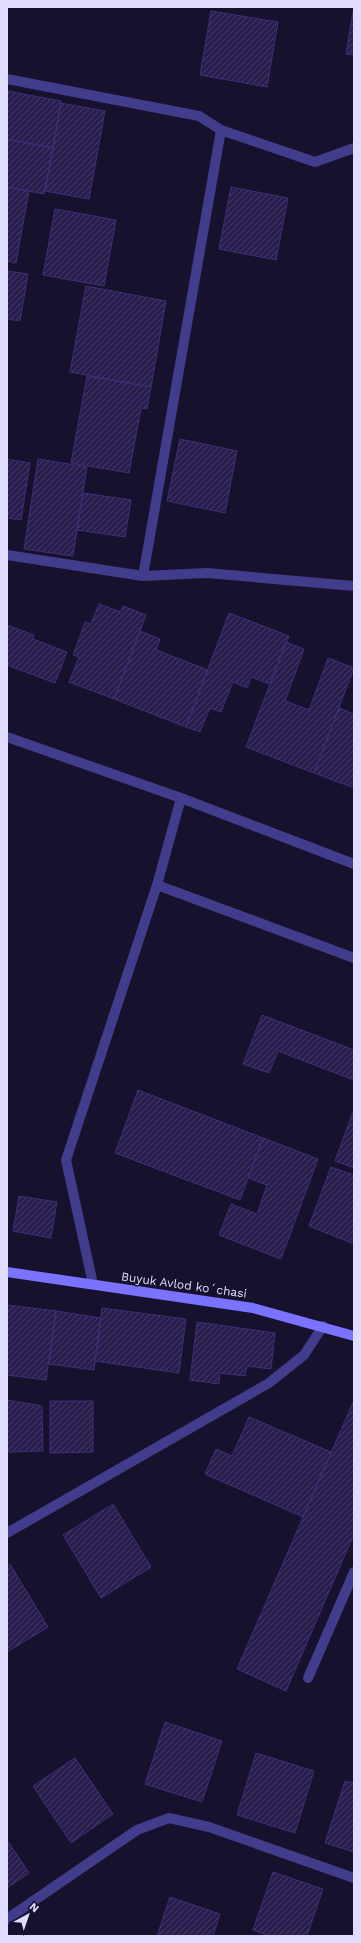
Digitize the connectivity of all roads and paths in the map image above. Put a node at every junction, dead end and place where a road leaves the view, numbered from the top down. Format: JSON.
{"nodes":[{"id":1,"x":7,"y":80,"type":"edge"},
{"id":2,"x":221,"y":130,"type":"junction"},
{"id":3,"x":354,"y":148,"type":"edge"},
{"id":4,"x":7,"y":555,"type":"edge"},
{"id":5,"x":143,"y":576,"type":"junction"},
{"id":6,"x":354,"y":586,"type":"edge"},
{"id":7,"x":7,"y":738,"type":"edge"},
{"id":8,"x":181,"y":798,"type":"junction"},
{"id":9,"x":354,"y":864,"type":"edge"},
{"id":10,"x":157,"y":885,"type":"junction"},
{"id":11,"x":354,"y":958,"type":"edge"},
{"id":12,"x":7,"y":1272,"type":"edge"},
{"id":13,"x":93,"y":1284,"type":"junction"},
{"id":14,"x":323,"y":1326,"type":"junction"},
{"id":15,"x":354,"y":1336,"type":"edge"},
{"id":16,"x":7,"y":1533,"type":"edge"},
{"id":17,"x":354,"y":1572,"type":"edge"},
{"id":18,"x":308,"y":1678,"type":"dead end"},
{"id":19,"x":354,"y":1878,"type":"edge"},
{"id":20,"x":7,"y":1919,"type":"edge"}],
"edges":[{"from":1,"to":2,"type":"street"},
{"from":2,"to":3,"type":"street"},
{"from":2,"to":5,"type":"street"},
{"from":4,"to":5,"type":"street"},
{"from":5,"to":6,"type":"street"},
{"from":7,"to":8,"type":"street"},
{"from":8,"to":9,"type":"street"},
{"from":8,"to":10,"type":"street"},
{"from":10,"to":11,"type":"street"},
{"from":10,"to":13,"type":"street"},
{"from":12,"to":13,"type":"street","name":"Buyuk Avlod koʻchasi"},
{"from":13,"to":14,"type":"street","name":"Buyuk Avlod koʻchasi"},
{"from":14,"to":15,"type":"street","name":"Buyuk Avlod koʻchasi"},
{"from":14,"to":16,"type":"street"},
{"from":17,"to":18,"type":"street"},
{"from":19,"to":20,"type":"street"}]}
